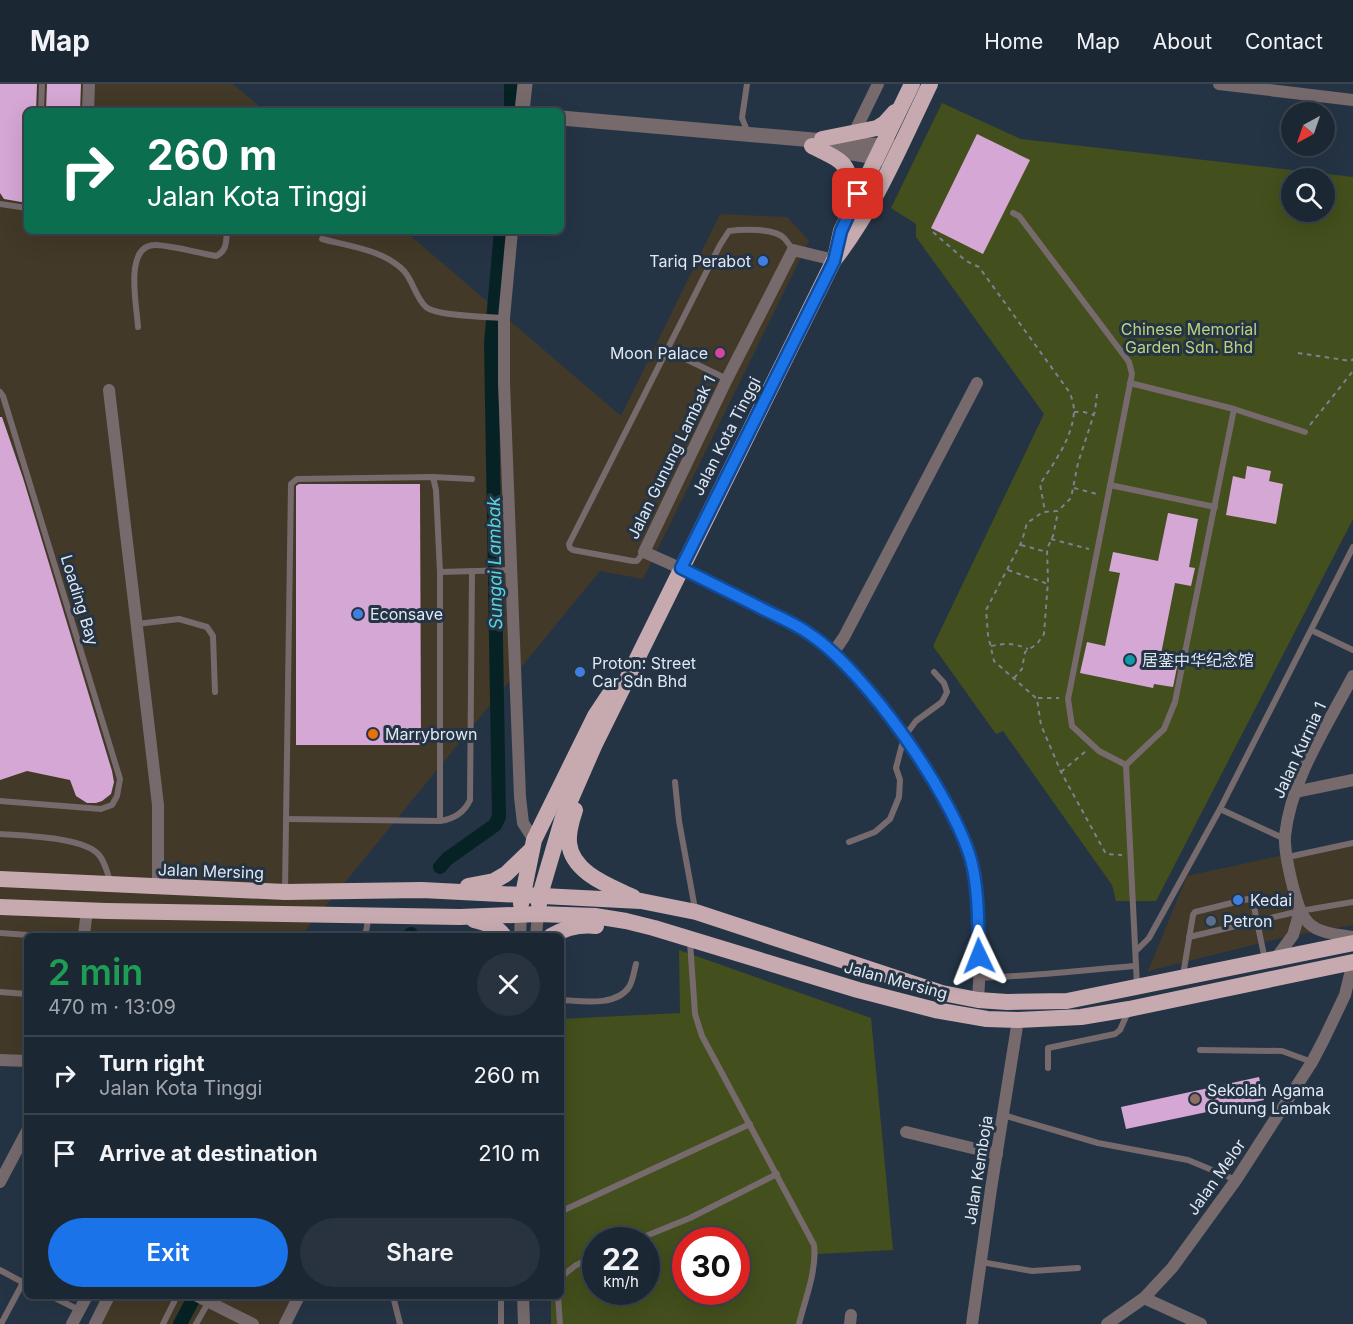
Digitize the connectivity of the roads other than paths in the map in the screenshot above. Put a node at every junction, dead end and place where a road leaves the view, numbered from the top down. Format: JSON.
{"nodes":[{"id":1,"x":42,"y":84,"type":"edge"},
{"id":2,"x":89,"y":84,"type":"edge"},
{"id":3,"x":525,"y":84,"type":"edge"},
{"id":4,"x":747,"y":84,"type":"edge"},
{"id":5,"x":878,"y":84,"type":"edge"},
{"id":6,"x":912,"y":84,"type":"edge"},
{"id":7,"x":930,"y":84,"type":"edge"},
{"id":8,"x":1219,"y":84,"type":"edge"},
{"id":9,"x":1247,"y":86,"type":"edge"},
{"id":10,"x":904,"y":100,"type":"junction"},
{"id":11,"x":1353,"y":100,"type":"edge"},
{"id":12,"x":41,"y":108,"type":"edge"},
{"id":13,"x":88,"y":108,"type":"edge"},
{"id":14,"x":522,"y":108,"type":"edge"},
{"id":15,"x":564,"y":118,"type":"edge"},
{"id":16,"x":742,"y":118,"type":"junction"},
{"id":17,"x":855,"y":131,"type":"junction"},
{"id":18,"x":732,"y":132,"type":"junction"},
{"id":19,"x":748,"y":134,"type":"junction"},
{"id":20,"x":817,"y":142,"type":"junction"},
{"id":21,"x":879,"y":151,"type":"junction"},
{"id":22,"x":896,"y":154,"type":"junction"},
{"id":23,"x":0,"y":204,"type":"edge"},
{"id":24,"x":24,"y":208,"type":"edge"},
{"id":25,"x":1013,"y":213,"type":"dead end"},
{"id":26,"x":841,"y":231,"type":"junction"},
{"id":27,"x":227,"y":234,"type":"edge"},
{"id":28,"x":512,"y":234,"type":"edge"},
{"id":29,"x":322,"y":239,"type":"dead end"},
{"id":30,"x":793,"y":250,"type":"junction"},
{"id":31,"x":834,"y":261,"type":"junction"},
{"id":32,"x":504,"y":318,"type":"junction"},
{"id":33,"x":138,"y":327,"type":"dead end"},
{"id":34,"x":667,"y":350,"type":"junction"},
{"id":35,"x":727,"y":379,"type":"junction"},
{"id":36,"x":977,"y":383,"type":"dead end"},
{"id":37,"x":1130,"y":383,"type":"junction"},
{"id":38,"x":109,"y":390,"type":"dead end"},
{"id":39,"x":0,"y":392,"type":"edge"},
{"id":40,"x":1234,"y":410,"type":"junction"},
{"id":41,"x":1305,"y":432,"type":"road end"},
{"id":42,"x":433,"y":477,"type":"junction"},
{"id":43,"x":472,"y":480,"type":"dead end"},
{"id":44,"x":1110,"y":485,"type":"junction"},
{"id":45,"x":1215,"y":507,"type":"junction"},
{"id":46,"x":1353,"y":547,"type":"edge"},
{"id":47,"x":644,"y":552,"type":"junction"},
{"id":48,"x":681,"y":568,"type":"junction"},
{"id":49,"x":507,"y":570,"type":"junction"},
{"id":50,"x":472,"y":571,"type":"junction"},
{"id":51,"x":440,"y":572,"type":"junction"},
{"id":52,"x":137,"y":624,"type":"junction"},
{"id":53,"x":652,"y":628,"type":"junction"},
{"id":54,"x":1311,"y":630,"type":"junction"},
{"id":55,"x":1353,"y":650,"type":"edge"},
{"id":56,"x":833,"y":653,"type":"junction"},
{"id":57,"x":934,"y":672,"type":"dead end"},
{"id":58,"x":1353,"y":676,"type":"edge"},
{"id":59,"x":215,"y":692,"type":"dead end"},
{"id":60,"x":904,"y":737,"type":"junction"},
{"id":61,"x":594,"y":746,"type":"junction"},
{"id":62,"x":1126,"y":765,"type":"junction"},
{"id":63,"x":1353,"y":780,"type":"edge"},
{"id":64,"x":675,"y":782,"type":"dead end"},
{"id":65,"x":1295,"y":792,"type":"junction"},
{"id":66,"x":0,"y":801,"type":"edge"},
{"id":67,"x":1220,"y":809,"type":"junction"},
{"id":68,"x":286,"y":819,"type":"junction"},
{"id":69,"x":440,"y":821,"type":"junction"},
{"id":70,"x":0,"y":834,"type":"edge"},
{"id":71,"x":1285,"y":839,"type":"junction"},
{"id":72,"x":849,"y":842,"type":"dead end"},
{"id":73,"x":1353,"y":843,"type":"edge"},
{"id":74,"x":533,"y":844,"type":"junction"},
{"id":75,"x":1288,"y":858,"type":"junction"},
{"id":76,"x":0,"y":879,"type":"edge"},
{"id":77,"x":112,"y":885,"type":"junction"},
{"id":78,"x":158,"y":887,"type":"junction"},
{"id":79,"x":442,"y":891,"type":"junction"},
{"id":80,"x":285,"y":892,"type":"junction"},
{"id":81,"x":522,"y":895,"type":"junction"},
{"id":82,"x":540,"y":895,"type":"junction"},
{"id":83,"x":641,"y":901,"type":"junction"},
{"id":84,"x":1353,"y":902,"type":"edge"},
{"id":85,"x":0,"y":906,"type":"edge"},
{"id":86,"x":87,"y":909,"type":"junction"},
{"id":87,"x":1300,"y":911,"type":"junction"},
{"id":88,"x":696,"y":912,"type":"junction"},
{"id":89,"x":529,"y":914,"type":"junction"},
{"id":90,"x":369,"y":915,"type":"junction"},
{"id":91,"x":460,"y":917,"type":"junction"},
{"id":92,"x":1257,"y":921,"type":"junction"},
{"id":93,"x":654,"y":928,"type":"junction"},
{"id":94,"x":0,"y":933,"type":"edge"},
{"id":95,"x":84,"y":933,"type":"edge"},
{"id":96,"x":366,"y":933,"type":"edge"},
{"id":97,"x":502,"y":933,"type":"edge"},
{"id":98,"x":521,"y":933,"type":"edge"},
{"id":99,"x":535,"y":933,"type":"edge"},
{"id":100,"x":557,"y":933,"type":"edge"},
{"id":101,"x":24,"y":935,"type":"edge"},
{"id":102,"x":1189,"y":937,"type":"junction"},
{"id":103,"x":1353,"y":937,"type":"edge"},
{"id":104,"x":690,"y":938,"type":"junction"},
{"id":105,"x":1353,"y":944,"type":"edge"},
{"id":106,"x":1136,"y":951,"type":"junction"},
{"id":107,"x":1269,"y":962,"type":"junction"},
{"id":108,"x":1353,"y":962,"type":"edge"},
{"id":109,"x":636,"y":964,"type":"dead end"},
{"id":110,"x":1136,"y":966,"type":"junction"},
{"id":111,"x":980,"y":978,"type":"junction"},
{"id":112,"x":1182,"y":979,"type":"junction"},
{"id":113,"x":1137,"y":988,"type":"junction"},
{"id":114,"x":0,"y":992,"type":"edge"},
{"id":115,"x":24,"y":994,"type":"edge"},
{"id":116,"x":564,"y":1000,"type":"edge"},
{"id":117,"x":978,"y":1000,"type":"junction"},
{"id":118,"x":1129,"y":1009,"type":"junction"},
{"id":119,"x":1018,"y":1020,"type":"junction"},
{"id":120,"x":1200,"y":1050,"type":"dead end"},
{"id":121,"x":0,"y":1060,"type":"edge"},
{"id":122,"x":24,"y":1061,"type":"edge"},
{"id":123,"x":1311,"y":1062,"type":"junction"},
{"id":124,"x":1048,"y":1068,"type":"dead end"},
{"id":125,"x":1003,"y":1115,"type":"junction"},
{"id":126,"x":750,"y":1124,"type":"junction"},
{"id":127,"x":906,"y":1132,"type":"dead end"},
{"id":128,"x":24,"y":1137,"type":"edge"},
{"id":129,"x":997,"y":1154,"type":"junction"},
{"id":130,"x":777,"y":1174,"type":"junction"},
{"id":131,"x":1236,"y":1180,"type":"junction"},
{"id":132,"x":0,"y":1182,"type":"edge"},
{"id":133,"x":564,"y":1210,"type":"edge"},
{"id":134,"x":660,"y":1230,"type":"edge"},
{"id":135,"x":981,"y":1262,"type":"junction"},
{"id":136,"x":582,"y":1263,"type":"edge"},
{"id":137,"x":1078,"y":1268,"type":"dead end"},
{"id":138,"x":0,"y":1270,"type":"edge"},
{"id":139,"x":564,"y":1275,"type":"edge"},
{"id":140,"x":24,"y":1282,"type":"edge"},
{"id":141,"x":24,"y":1285,"type":"edge"},
{"id":142,"x":1144,"y":1298,"type":"junction"},
{"id":143,"x":57,"y":1299,"type":"edge"},
{"id":144,"x":85,"y":1299,"type":"edge"},
{"id":145,"x":108,"y":1299,"type":"edge"},
{"id":146,"x":176,"y":1299,"type":"edge"},
{"id":147,"x":204,"y":1299,"type":"edge"},
{"id":148,"x":206,"y":1299,"type":"edge"},
{"id":149,"x":298,"y":1299,"type":"edge"},
{"id":150,"x":394,"y":1299,"type":"edge"},
{"id":151,"x":501,"y":1299,"type":"edge"},
{"id":152,"x":523,"y":1299,"type":"edge"},
{"id":153,"x":558,"y":1299,"type":"edge"},
{"id":154,"x":79,"y":1310,"type":"junction"},
{"id":155,"x":1121,"y":1320,"type":"edge"},
{"id":156,"x":2,"y":1324,"type":"edge"},
{"id":157,"x":72,"y":1324,"type":"edge"},
{"id":158,"x":95,"y":1324,"type":"edge"},
{"id":159,"x":164,"y":1324,"type":"edge"},
{"id":160,"x":196,"y":1324,"type":"edge"},
{"id":161,"x":253,"y":1324,"type":"edge"},
{"id":162,"x":285,"y":1324,"type":"edge"},
{"id":163,"x":400,"y":1324,"type":"edge"},
{"id":164,"x":501,"y":1324,"type":"edge"},
{"id":165,"x":524,"y":1324,"type":"edge"},
{"id":166,"x":560,"y":1324,"type":"edge"},
{"id":167,"x":799,"y":1324,"type":"edge"},
{"id":168,"x":972,"y":1324,"type":"edge"},
{"id":169,"x":1107,"y":1324,"type":"edge"},
{"id":170,"x":1201,"y":1324,"type":"edge"}],
"edges":[{"from":1,"to":12,"type":"lane"},
{"from":2,"to":13,"type":"street"},
{"from":3,"to":14,"type":"street"},
{"from":4,"to":16,"type":"lane"},
{"from":5,"to":17,"type":"street"},
{"from":6,"to":10,"type":"highway","name":"Jalan Kota Tinggi"},
{"from":7,"to":22,"type":"highway","name":"Jalan Kota Tinggi"},
{"from":8,"to":9,"type":"street"},
{"from":9,"to":11,"type":"street"},
{"from":10,"to":17,"type":"highway"},
{"from":10,"to":21,"type":"highway","name":"Jalan Kota Tinggi"},
{"from":15,"to":18,"type":"street"},
{"from":16,"to":18,"type":"lane"},
{"from":16,"to":19,"type":"lane"},
{"from":17,"to":20,"type":"highway"},
{"from":18,"to":19,"type":"street"},
{"from":19,"to":20,"type":"street"},
{"from":20,"to":21,"type":"street"},
{"from":20,"to":26,"type":"highway"},
{"from":21,"to":22,"type":"street"},
{"from":21,"to":26,"type":"highway","name":"Jalan Kota Tinggi"},
{"from":22,"to":31,"type":"highway","name":"Jalan Kota Tinggi"},
{"from":23,"to":24,"type":"lane"},
{"from":25,"to":37,"type":"lane"},
{"from":26,"to":31,"type":"highway","name":"Jalan Kota Tinggi"},
{"from":27,"to":33,"type":"lane"},
{"from":28,"to":32,"type":"street"},
{"from":29,"to":32,"type":"lane"},
{"from":30,"to":31,"type":"street"},
{"from":30,"to":34,"type":"lane"},
{"from":30,"to":35,"type":"street","name":"Jalan Gunung Lambak 1"},
{"from":31,"to":48,"type":"highway","name":"Jalan Kota Tinggi"},
{"from":32,"to":49,"type":"street"},
{"from":34,"to":35,"type":"lane"},
{"from":34,"to":47,"type":"lane"},
{"from":35,"to":47,"type":"street","name":"Jalan Gunung Lambak 1"},
{"from":36,"to":56,"type":"street"},
{"from":37,"to":40,"type":"lane"},
{"from":37,"to":44,"type":"lane"},
{"from":38,"to":52,"type":"street"},
{"from":39,"to":66,"type":"lane","name":"Loading Bay"},
{"from":40,"to":41,"type":"lane"},
{"from":40,"to":45,"type":"lane"},
{"from":42,"to":43,"type":"lane"},
{"from":42,"to":51,"type":"lane"},
{"from":42,"to":68,"type":"lane"},
{"from":44,"to":45,"type":"lane"},
{"from":44,"to":62,"type":"lane"},
{"from":45,"to":62,"type":"lane"},
{"from":46,"to":54,"type":"lane"},
{"from":47,"to":48,"type":"street","name":"Jalan Gunung Lambak 1"},
{"from":48,"to":53,"type":"highway","name":"Jalan Kota Tinggi"},
{"from":48,"to":56,"type":"street","name":"Jalan Gunung Lambak 1"},
{"from":49,"to":50,"type":"lane"},
{"from":49,"to":74,"type":"street"},
{"from":50,"to":51,"type":"lane"},
{"from":50,"to":69,"type":"lane"},
{"from":51,"to":69,"type":"lane"},
{"from":52,"to":59,"type":"lane"},
{"from":52,"to":78,"type":"street"},
{"from":53,"to":61,"type":"highway","name":"Jalan Kota Tinggi"},
{"from":53,"to":74,"type":"highway","name":"Jalan Kota Tinggi"},
{"from":54,"to":55,"type":"lane"},
{"from":54,"to":67,"type":"lane"},
{"from":56,"to":60,"type":"street","name":"Jalan Gunung Lambak 1"},
{"from":57,"to":60,"type":"lane"},
{"from":58,"to":65,"type":"street","name":"Jalan Kurnia 1"},
{"from":60,"to":72,"type":"lane"},
{"from":60,"to":111,"type":"street","name":"Jalan Gunung Lambak 1"},
{"from":61,"to":82,"type":"highway","name":"Jalan Kota Tinggi"},
{"from":61,"to":83,"type":"highway"},
{"from":62,"to":106,"type":"lane"},
{"from":63,"to":65,"type":"street"},
{"from":64,"to":88,"type":"lane"},
{"from":65,"to":71,"type":"street","name":"Jalan Kurnia 1"},
{"from":67,"to":71,"type":"lane"},
{"from":67,"to":106,"type":"lane"},
{"from":68,"to":69,"type":"lane"},
{"from":68,"to":80,"type":"lane"},
{"from":70,"to":77,"type":"lane"},
{"from":71,"to":75,"type":"street","name":"Jalan Kurnia 1"},
{"from":73,"to":75,"type":"lane"},
{"from":74,"to":79,"type":"highway"},
{"from":74,"to":81,"type":"highway","name":"Jalan Kota Tinggi"},
{"from":75,"to":87,"type":"street","name":"Jalan Kurnia 1"},
{"from":76,"to":77,"type":"highway","name":"Jalan Mersing"},
{"from":77,"to":78,"type":"highway","name":"Jalan Mersing"},
{"from":78,"to":80,"type":"highway","name":"Jalan Mersing"},
{"from":79,"to":80,"type":"highway","name":"Jalan Mersing"},
{"from":79,"to":81,"type":"highway","name":"Jalan Mersing"},
{"from":81,"to":82,"type":"highway","name":"Jalan Mersing"},
{"from":81,"to":89,"type":"highway","name":"Jalan Kota Tinggi"},
{"from":82,"to":83,"type":"highway","name":"Jalan Mersing"},
{"from":82,"to":89,"type":"highway","name":"Jalan Kota Tinggi"},
{"from":83,"to":88,"type":"highway","name":"Jalan Mersing"},
{"from":84,"to":87,"type":"lane"},
{"from":85,"to":86,"type":"highway"},
{"from":86,"to":90,"type":"highway"},
{"from":86,"to":95,"type":"street"},
{"from":87,"to":92,"type":"lane"},
{"from":87,"to":103,"type":"street"},
{"from":87,"to":107,"type":"street"},
{"from":88,"to":117,"type":"highway","name":"Jalan Mersing"},
{"from":89,"to":91,"type":"highway","name":"Jalan Mersing"},
{"from":89,"to":93,"type":"highway","name":"Jalan Mersing"},
{"from":89,"to":98,"type":"street"},
{"from":89,"to":99,"type":"street"},
{"from":90,"to":91,"type":"highway","name":"Jalan Mersing"},
{"from":90,"to":96,"type":"lane"},
{"from":91,"to":97,"type":"highway"},
{"from":92,"to":102,"type":"lane"},
{"from":92,"to":102,"type":"lane"},
{"from":92,"to":107,"type":"lane"},
{"from":93,"to":100,"type":"highway"},
{"from":93,"to":104,"type":"highway","name":"Jalan Mersing"},
{"from":94,"to":101,"type":"lane"},
{"from":102,"to":112,"type":"lane"},
{"from":104,"to":119,"type":"highway","name":"Jalan Mersing"},
{"from":104,"to":126,"type":"lane"},
{"from":105,"to":107,"type":"highway","name":"Jalan Mersing"},
{"from":106,"to":110,"type":"lane"},
{"from":107,"to":112,"type":"highway","name":"Jalan Mersing"},
{"from":108,"to":118,"type":"highway","name":"Jalan Mersing"},
{"from":108,"to":123,"type":"street","name":"Jalan Melor"},
{"from":109,"to":116,"type":"lane"},
{"from":110,"to":111,"type":"lane"},
{"from":110,"to":113,"type":"lane"},
{"from":111,"to":117,"type":"street","name":"Jalan Gunung Lambak 1"},
{"from":112,"to":113,"type":"highway","name":"Jalan Mersing"},
{"from":113,"to":117,"type":"highway","name":"Jalan Mersing"},
{"from":114,"to":115,"type":"lane"},
{"from":118,"to":119,"type":"highway","name":"Jalan Mersing"},
{"from":118,"to":124,"type":"lane"},
{"from":119,"to":125,"type":"street","name":"Jalan Kemboja"},
{"from":120,"to":123,"type":"lane"},
{"from":121,"to":122,"type":"street"},
{"from":123,"to":131,"type":"street","name":"Jalan Melor"},
{"from":125,"to":129,"type":"street","name":"Jalan Kemboja"},
{"from":125,"to":131,"type":"lane"},
{"from":126,"to":130,"type":"lane"},
{"from":126,"to":133,"type":"lane"},
{"from":127,"to":129,"type":"street"},
{"from":128,"to":132,"type":"street"},
{"from":129,"to":135,"type":"street","name":"Jalan Kemboja"},
{"from":130,"to":134,"type":"lane"},
{"from":130,"to":167,"type":"lane"},
{"from":131,"to":142,"type":"street","name":"Jalan Melor"},
{"from":135,"to":137,"type":"lane"},
{"from":135,"to":168,"type":"street","name":"Jalan Kemboja"},
{"from":136,"to":139,"type":"lane"},
{"from":138,"to":140,"type":"lane"},
{"from":141,"to":156,"type":"lane"},
{"from":142,"to":155,"type":"street","name":"Jalan Melor"},
{"from":142,"to":170,"type":"street"},
{"from":143,"to":154,"type":"lane"},
{"from":144,"to":154,"type":"street"},
{"from":145,"to":158,"type":"street"},
{"from":146,"to":159,"type":"lane"},
{"from":147,"to":160,"type":"lane"},
{"from":148,"to":161,"type":"street"},
{"from":149,"to":162,"type":"street"},
{"from":150,"to":163,"type":"lane"},
{"from":151,"to":164,"type":"lane"},
{"from":152,"to":165,"type":"street"},
{"from":153,"to":166,"type":"lane"},
{"from":154,"to":157,"type":"street"},
{"from":155,"to":169,"type":"street","name":"Jalan Melor"}]}
